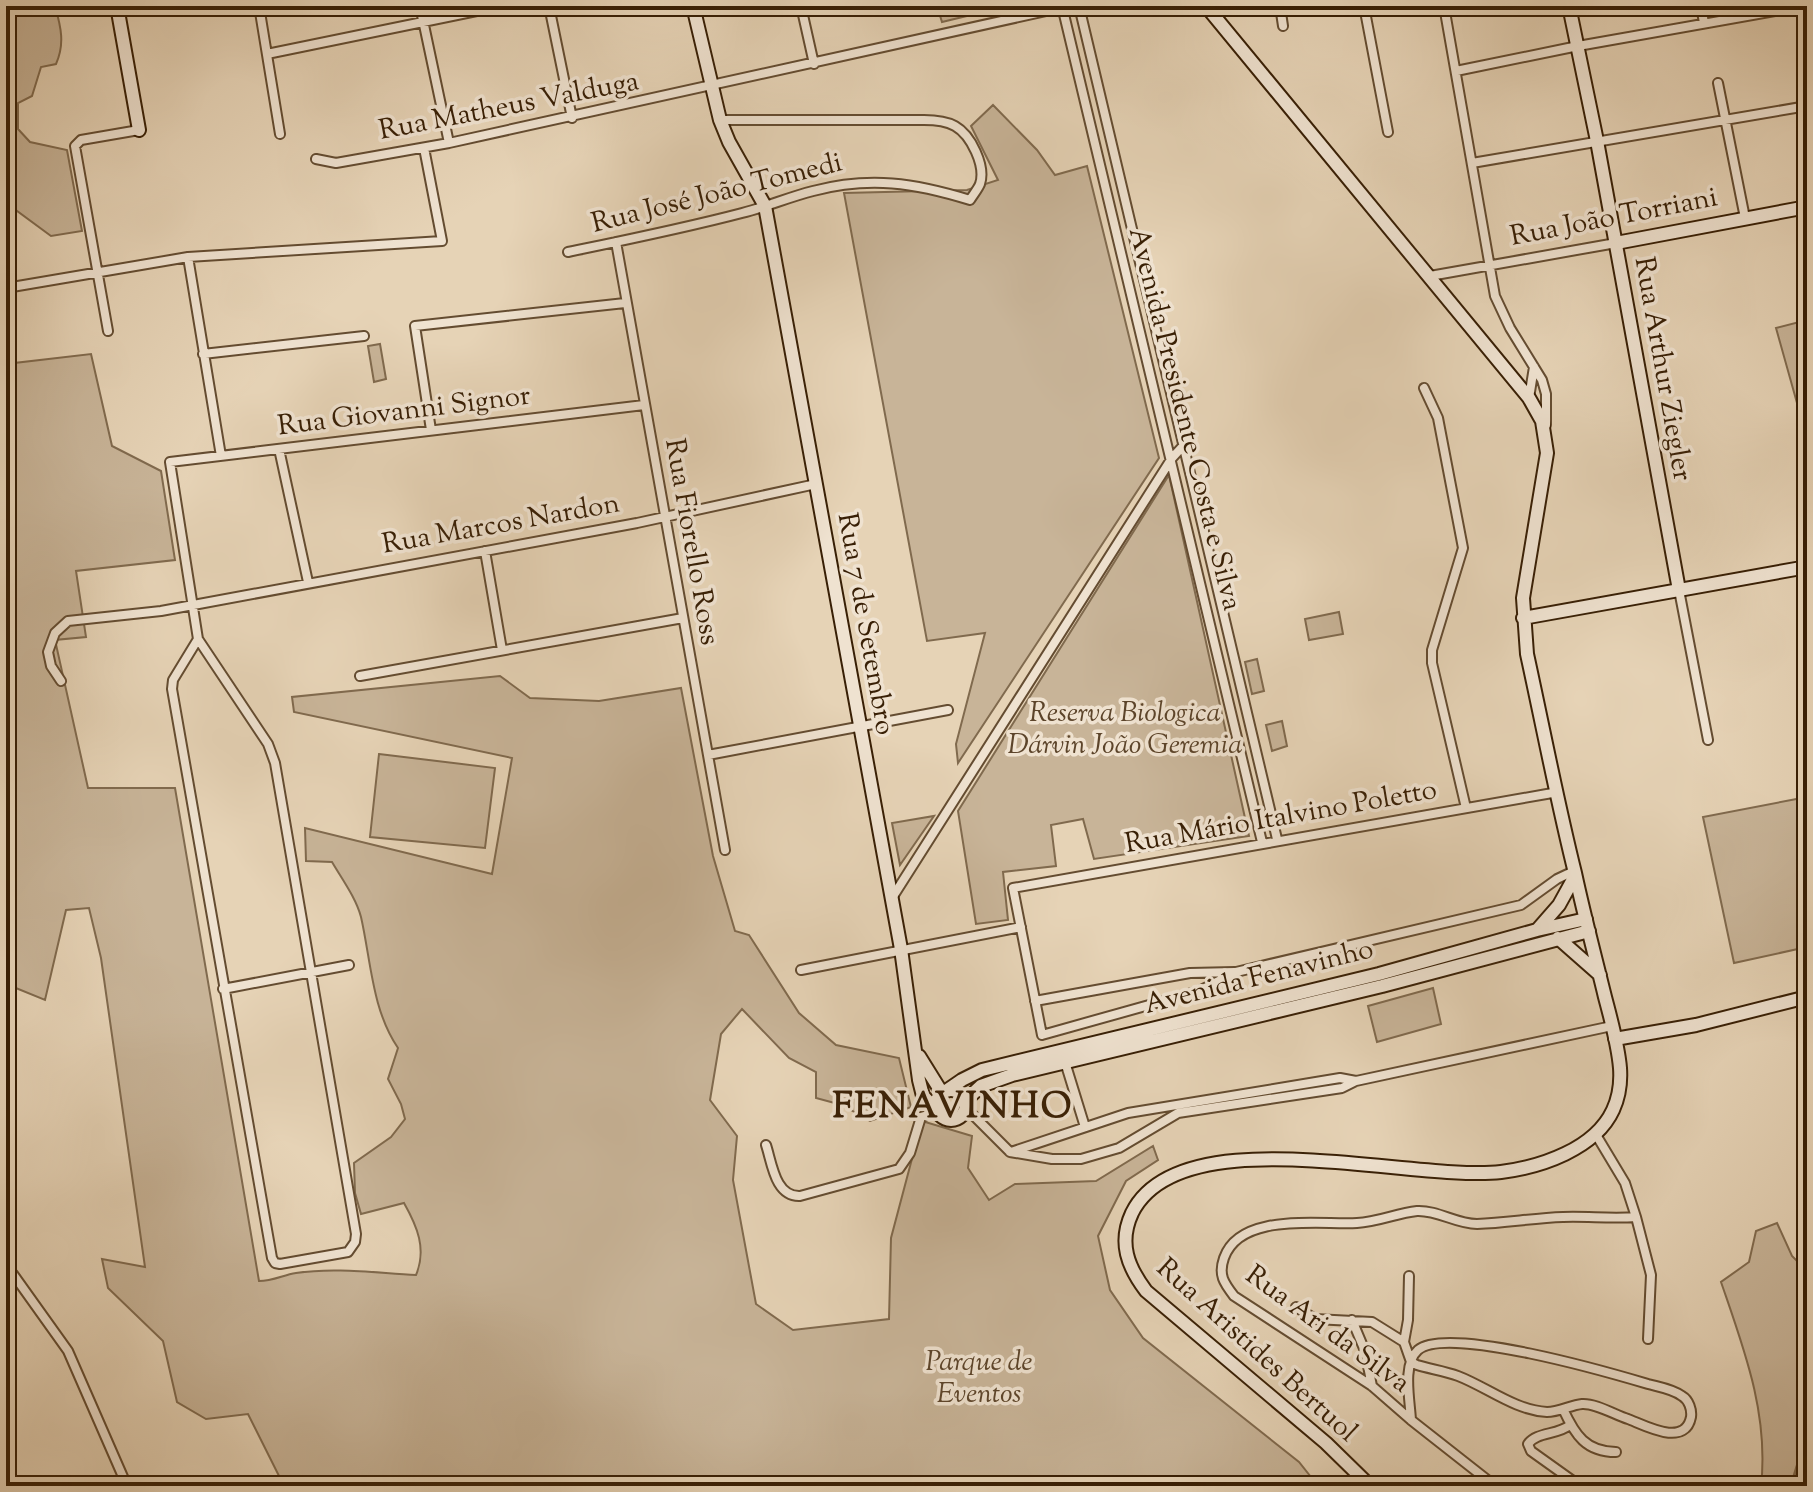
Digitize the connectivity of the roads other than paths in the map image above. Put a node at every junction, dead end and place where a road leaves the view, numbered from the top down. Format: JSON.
{"nodes":[{"id":1,"x":117,"y":6,"type":"edge"},
{"id":2,"x":259,"y":6,"type":"edge"},
{"id":3,"x":420,"y":6,"type":"edge"},
{"id":4,"x":501,"y":6,"type":"edge"},
{"id":5,"x":549,"y":6,"type":"edge"},
{"id":6,"x":693,"y":6,"type":"edge"},
{"id":7,"x":801,"y":6,"type":"edge"},
{"id":8,"x":1079,"y":6,"type":"edge"},
{"id":9,"x":1206,"y":6,"type":"edge"},
{"id":10,"x":1280,"y":6,"type":"edge"},
{"id":11,"x":1364,"y":6,"type":"edge"},
{"id":12,"x":1444,"y":6,"type":"edge"},
{"id":13,"x":1569,"y":6,"type":"edge"},
{"id":14,"x":1701,"y":6,"type":"edge"},
{"id":15,"x":1804,"y":6,"type":"edge"},
{"id":16,"x":1065,"y":7,"type":"edge"},
{"id":17,"x":423,"y":21,"type":"junction"},
{"id":18,"x":1704,"y":23,"type":"junction"},
{"id":19,"x":1283,"y":26,"type":"dead end"},
{"id":20,"x":1578,"y":46,"type":"junction"},
{"id":21,"x":267,"y":54,"type":"junction"},
{"id":22,"x":814,"y":64,"type":"junction"},
{"id":23,"x":1456,"y":71,"type":"junction"},
{"id":24,"x":1718,"y":83,"type":"dead end"},
{"id":25,"x":711,"y":87,"type":"junction"},
{"id":26,"x":1807,"y":106,"type":"edge"},
{"id":27,"x":572,"y":118,"type":"junction"},
{"id":28,"x":1726,"y":119,"type":"junction"},
{"id":29,"x":720,"y":120,"type":"junction"},
{"id":30,"x":139,"y":130,"type":"joint"},
{"id":31,"x":1388,"y":132,"type":"dead end"},
{"id":32,"x":280,"y":134,"type":"dead end"},
{"id":33,"x":1597,"y":141,"type":"junction"},
{"id":34,"x":449,"y":143,"type":"junction"},
{"id":35,"x":424,"y":148,"type":"junction"},
{"id":36,"x":316,"y":159,"type":"dead end"},
{"id":37,"x":1472,"y":163,"type":"junction"},
{"id":38,"x":1119,"y":173,"type":"junction"},
{"id":39,"x":1104,"y":177,"type":"junction"},
{"id":40,"x":765,"y":206,"type":"junction"},
{"id":41,"x":1807,"y":207,"type":"edge"},
{"id":42,"x":1745,"y":218,"type":"junction"},
{"id":43,"x":616,"y":242,"type":"junction"},
{"id":44,"x":1616,"y":243,"type":"junction"},
{"id":45,"x":568,"y":252,"type":"dead end"},
{"id":46,"x":188,"y":257,"type":"junction"},
{"id":47,"x":1489,"y":266,"type":"junction"},
{"id":48,"x":96,"y":271,"type":"junction"},
{"id":49,"x":1430,"y":276,"type":"junction"},
{"id":50,"x":9,"y":286,"type":"edge"},
{"id":51,"x":625,"y":303,"type":"junction"},
{"id":52,"x":108,"y":331,"type":"dead end"},
{"id":53,"x":364,"y":336,"type":"dead end"},
{"id":54,"x":203,"y":354,"type":"junction"},
{"id":55,"x":1534,"y":367,"type":"junction"},
{"id":56,"x":1424,"y":388,"type":"dead end"},
{"id":57,"x":1529,"y":398,"type":"junction"},
{"id":58,"x":644,"y":405,"type":"junction"},
{"id":59,"x":431,"y":430,"type":"junction"},
{"id":60,"x":1546,"y":434,"type":"junction"},
{"id":61,"x":1184,"y":445,"type":"junction"},
{"id":62,"x":279,"y":449,"type":"junction"},
{"id":63,"x":221,"y":456,"type":"junction"},
{"id":64,"x":1172,"y":458,"type":"junction"},
{"id":65,"x":816,"y":484,"type":"junction"},
{"id":66,"x":665,"y":516,"type":"junction"},
{"id":67,"x":485,"y":551,"type":"junction"},
{"id":68,"x":1807,"y":567,"type":"edge"},
{"id":69,"x":308,"y":582,"type":"junction"},
{"id":70,"x":1679,"y":590,"type":"junction"},
{"id":71,"x":192,"y":603,"type":"junction"},
{"id":72,"x":1224,"y":612,"type":"junction"},
{"id":73,"x":1209,"y":616,"type":"junction"},
{"id":74,"x":683,"y":618,"type":"junction"},
{"id":75,"x":1523,"y":618,"type":"junction"},
{"id":76,"x":198,"y":639,"type":"junction"},
{"id":77,"x":502,"y":650,"type":"junction"},
{"id":78,"x":1236,"y":664,"type":"junction"},
{"id":79,"x":1221,"y":668,"type":"junction"},
{"id":80,"x":360,"y":676,"type":"dead end"},
{"id":81,"x":61,"y":681,"type":"dead end"},
{"id":82,"x":948,"y":710,"type":"dead end"},
{"id":83,"x":858,"y":725,"type":"junction"},
{"id":84,"x":1708,"y":740,"type":"dead end"},
{"id":85,"x":708,"y":755,"type":"junction"},
{"id":86,"x":1558,"y":792,"type":"junction"},
{"id":87,"x":1466,"y":808,"type":"junction"},
{"id":88,"x":1277,"y":839,"type":"junction"},
{"id":89,"x":1262,"y":842,"type":"junction"},
{"id":90,"x":725,"y":850,"type":"dead end"},
{"id":91,"x":1574,"y":873,"type":"junction"},
{"id":92,"x":891,"y":899,"type":"junction"},
{"id":93,"x":1588,"y":925,"type":"junction"},
{"id":94,"x":1021,"y":927,"type":"junction"},
{"id":95,"x":1537,"y":930,"type":"junction"},
{"id":96,"x":1558,"y":938,"type":"junction"},
{"id":97,"x":1518,"y":942,"type":"junction"},
{"id":98,"x":901,"y":949,"type":"junction"},
{"id":99,"x":349,"y":965,"type":"dead end"},
{"id":100,"x":801,"y":970,"type":"dead end"},
{"id":101,"x":1236,"y":972,"type":"junction"},
{"id":102,"x":312,"y":973,"type":"junction"},
{"id":103,"x":1600,"y":975,"type":"junction"},
{"id":104,"x":223,"y":989,"type":"junction"},
{"id":105,"x":1807,"y":997,"type":"edge"},
{"id":106,"x":1035,"y":1001,"type":"junction"},
{"id":107,"x":1612,"y":1026,"type":"junction"},
{"id":108,"x":1175,"y":1030,"type":"junction"},
{"id":109,"x":1615,"y":1039,"type":"junction"},
{"id":110,"x":915,"y":1050,"type":"junction"},
{"id":111,"x":1065,"y":1062,"type":"junction"},
{"id":112,"x":1038,"y":1063,"type":"junction"},
{"id":113,"x":1356,"y":1081,"type":"junction"},
{"id":114,"x":944,"y":1092,"type":"junction"},
{"id":115,"x":965,"y":1104,"type":"junction"},
{"id":116,"x":937,"y":1110,"type":"junction"},
{"id":117,"x":1085,"y":1127,"type":"junction"},
{"id":118,"x":1595,"y":1133,"type":"junction"},
{"id":119,"x":766,"y":1145,"type":"dead end"},
{"id":120,"x":1010,"y":1152,"type":"junction"},
{"id":121,"x":1636,"y":1217,"type":"junction"},
{"id":122,"x":6,"y":1268,"type":"edge"},
{"id":123,"x":1409,"y":1276,"type":"dead end"},
{"id":124,"x":1296,"y":1307,"type":"dead end"},
{"id":125,"x":1352,"y":1320,"type":"junction"},
{"id":126,"x":1648,"y":1339,"type":"dead end"},
{"id":127,"x":1404,"y":1342,"type":"junction"},
{"id":128,"x":1411,"y":1362,"type":"junction"},
{"id":129,"x":1372,"y":1386,"type":"junction"},
{"id":130,"x":1563,"y":1409,"type":"junction"},
{"id":131,"x":1411,"y":1420,"type":"junction"},
{"id":132,"x":1570,"y":1425,"type":"junction"},
{"id":133,"x":1616,"y":1452,"type":"dead end"},
{"id":134,"x":127,"y":1486,"type":"edge"},
{"id":135,"x":1370,"y":1486,"type":"edge"},
{"id":136,"x":1495,"y":1486,"type":"edge"},
{"id":137,"x":1580,"y":1486,"type":"edge"}],
"edges":[{"from":1,"to":30,"type":"street"},
{"from":2,"to":21,"type":"street"},
{"from":3,"to":17,"type":"street"},
{"from":4,"to":17,"type":"street"},
{"from":5,"to":27,"type":"street"},
{"from":6,"to":25,"type":"street","name":"Rua 7 de Setembro"},
{"from":7,"to":22,"type":"street"},
{"from":8,"to":38,"type":"street","name":"Avenida Presidente Costa e Silva"},
{"from":9,"to":49,"type":"street"},
{"from":10,"to":19,"type":"street"},
{"from":11,"to":31,"type":"street"},
{"from":12,"to":23,"type":"street"},
{"from":13,"to":20,"type":"street","name":"Rua Arthur Ziegler"},
{"from":14,"to":18,"type":"street"},
{"from":15,"to":18,"type":"street"},
{"from":16,"to":22,"type":"street","name":"Rua Matheus Valduga"},
{"from":16,"to":39,"type":"street","name":"Avenida Presidente Costa e Silva"},
{"from":17,"to":21,"type":"street"},
{"from":17,"to":34,"type":"street"},
{"from":18,"to":20,"type":"street"},
{"from":20,"to":23,"type":"street"},
{"from":20,"to":33,"type":"street","name":"Rua Arthur Ziegler"},
{"from":21,"to":32,"type":"street"},
{"from":22,"to":25,"type":"street","name":"Rua Matheus Valduga"},
{"from":23,"to":37,"type":"street"},
{"from":24,"to":28,"type":"street"},
{"from":25,"to":27,"type":"street","name":"Rua Matheus Valduga"},
{"from":25,"to":29,"type":"street","name":"Rua 7 de Setembro"},
{"from":26,"to":28,"type":"street"},
{"from":27,"to":34,"type":"street","name":"Rua Matheus Valduga"},
{"from":28,"to":33,"type":"street"},
{"from":28,"to":42,"type":"street"},
{"from":29,"to":40,"type":"street","name":"Rua 7 de Setembro"},
{"from":29,"to":40,"type":"street","name":"Rua José João Tomedi"},
{"from":30,"to":48,"type":"street"},
{"from":33,"to":37,"type":"street"},
{"from":33,"to":44,"type":"street","name":"Rua Arthur Ziegler"},
{"from":34,"to":35,"type":"street","name":"Rua Matheus Valduga"},
{"from":35,"to":36,"type":"street","name":"Rua Matheus Valduga"},
{"from":35,"to":46,"type":"street"},
{"from":37,"to":47,"type":"street"},
{"from":38,"to":39,"type":"street"},
{"from":38,"to":61,"type":"street","name":"Avenida Presidente Costa e Silva"},
{"from":39,"to":64,"type":"street","name":"Avenida Presidente Costa e Silva"},
{"from":40,"to":43,"type":"street","name":"Rua José João Tomedi"},
{"from":40,"to":65,"type":"street","name":"Rua 7 de Setembro"},
{"from":41,"to":42,"type":"street","name":"Rua João Torriani"},
{"from":42,"to":44,"type":"street","name":"Rua João Torriani"},
{"from":43,"to":45,"type":"street","name":"Rua José João Tomedi"},
{"from":43,"to":51,"type":"street","name":"Rua Fiorello Ross"},
{"from":44,"to":47,"type":"street","name":"Rua João Torriani"},
{"from":44,"to":70,"type":"street","name":"Rua Arthur Ziegler"},
{"from":46,"to":48,"type":"street"},
{"from":46,"to":54,"type":"street"},
{"from":47,"to":49,"type":"street","name":"Rua João Torriani"},
{"from":47,"to":55,"type":"street"},
{"from":48,"to":50,"type":"street"},
{"from":48,"to":52,"type":"street"},
{"from":49,"to":57,"type":"street"},
{"from":51,"to":58,"type":"street","name":"Rua Fiorello Ross"},
{"from":51,"to":59,"type":"street"},
{"from":53,"to":54,"type":"street"},
{"from":54,"to":63,"type":"street"},
{"from":55,"to":57,"type":"street"},
{"from":55,"to":60,"type":"street"},
{"from":56,"to":87,"type":"street"},
{"from":57,"to":60,"type":"street"},
{"from":58,"to":59,"type":"street","name":"Rua Giovanni Signor"},
{"from":58,"to":66,"type":"street","name":"Rua Fiorello Ross"},
{"from":59,"to":62,"type":"street","name":"Rua Giovanni Signor"},
{"from":60,"to":75,"type":"street","name":"Rua Aristides Bertuol"},
{"from":61,"to":64,"type":"street"},
{"from":61,"to":72,"type":"street","name":"Avenida Presidente Costa e Silva"},
{"from":62,"to":63,"type":"street","name":"Rua Giovanni Signor"},
{"from":62,"to":69,"type":"street"},
{"from":63,"to":71,"type":"street","name":"Rua Giovanni Signor"},
{"from":64,"to":73,"type":"street","name":"Avenida Presidente Costa e Silva"},
{"from":64,"to":92,"type":"street"},
{"from":65,"to":66,"type":"street","name":"Rua Marcos Nardon"},
{"from":65,"to":83,"type":"street","name":"Rua 7 de Setembro"},
{"from":66,"to":67,"type":"street","name":"Rua Marcos Nardon"},
{"from":66,"to":74,"type":"street","name":"Rua Fiorello Ross"},
{"from":67,"to":69,"type":"street","name":"Rua Marcos Nardon"},
{"from":67,"to":77,"type":"street"},
{"from":68,"to":70,"type":"street"},
{"from":69,"to":71,"type":"street","name":"Rua Marcos Nardon"},
{"from":70,"to":75,"type":"street"},
{"from":70,"to":84,"type":"street","name":"Rua Arthur Ziegler"},
{"from":71,"to":76,"type":"street"},
{"from":71,"to":81,"type":"street","name":"Rua Marcos Nardon"},
{"from":72,"to":73,"type":"street"},
{"from":72,"to":78,"type":"street","name":"Avenida Presidente Costa e Silva"},
{"from":73,"to":79,"type":"street","name":"Avenida Presidente Costa e Silva"},
{"from":74,"to":77,"type":"street"},
{"from":74,"to":85,"type":"street","name":"Rua Fiorello Ross"},
{"from":75,"to":86,"type":"street","name":"Rua Aristides Bertuol"},
{"from":76,"to":102,"type":"street"},
{"from":76,"to":104,"type":"street"},
{"from":77,"to":80,"type":"street"},
{"from":78,"to":79,"type":"street"},
{"from":78,"to":88,"type":"street","name":"Avenida Presidente Costa e Silva"},
{"from":79,"to":89,"type":"street","name":"Avenida Presidente Costa e Silva"},
{"from":82,"to":83,"type":"street"},
{"from":83,"to":85,"type":"street"},
{"from":83,"to":92,"type":"street","name":"Rua 7 de Setembro"},
{"from":85,"to":90,"type":"street","name":"Rua Fiorello Ross"},
{"from":86,"to":87,"type":"street","name":"Rua Mário Italvino Poletto"},
{"from":86,"to":91,"type":"street","name":"Rua Aristides Bertuol"},
{"from":87,"to":88,"type":"street","name":"Rua Mário Italvino Poletto"},
{"from":88,"to":89,"type":"street","name":"Rua Mário Italvino Poletto"},
{"from":89,"to":94,"type":"street","name":"Rua Mário Italvino Poletto"},
{"from":91,"to":93,"type":"street","name":"Rua Aristides Bertuol"},
{"from":91,"to":95,"type":"street"},
{"from":91,"to":101,"type":"street"},
{"from":92,"to":98,"type":"street","name":"Rua 7 de Setembro"},
{"from":93,"to":95,"type":"street","name":"Avenida Fenavinho"},
{"from":93,"to":96,"type":"street","name":"Avenida Fenavinho"},
{"from":93,"to":103,"type":"street","name":"Rua Aristides Bertuol"},
{"from":94,"to":98,"type":"street"},
{"from":94,"to":106,"type":"street"},
{"from":95,"to":97,"type":"street","name":"Avenida Fenavinho"},
{"from":96,"to":97,"type":"street","name":"Avenida Fenavinho"},
{"from":96,"to":103,"type":"street"},
{"from":97,"to":108,"type":"street","name":"Avenida Fenavinho"},
{"from":98,"to":100,"type":"street"},
{"from":98,"to":110,"type":"street","name":"Rua 7 de Setembro"},
{"from":99,"to":102,"type":"street"},
{"from":101,"to":106,"type":"street"},
{"from":101,"to":106,"type":"street"},
{"from":102,"to":104,"type":"street"},
{"from":102,"to":104,"type":"street"},
{"from":103,"to":107,"type":"street","name":"Rua Aristides Bertuol"},
{"from":105,"to":109,"type":"street"},
{"from":107,"to":109,"type":"street","name":"Rua Aristides Bertuol"},
{"from":107,"to":113,"type":"street"},
{"from":108,"to":111,"type":"street","name":"Avenida Fenavinho"},
{"from":108,"to":112,"type":"street","name":"Avenida Fenavinho"},
{"from":109,"to":118,"type":"street","name":"Rua Aristides Bertuol"},
{"from":110,"to":114,"type":"street","name":"Rua 7 de Setembro"},
{"from":110,"to":116,"type":"street","name":"Rua 7 de Setembro"},
{"from":111,"to":112,"type":"street","name":"Avenida Fenavinho"},
{"from":111,"to":117,"type":"street"},
{"from":112,"to":114,"type":"street","name":"Avenida Fenavinho"},
{"from":112,"to":115,"type":"street","name":"Avenida Fenavinho"},
{"from":113,"to":117,"type":"street"},
{"from":113,"to":120,"type":"street"},
{"from":114,"to":115,"type":"street"},
{"from":114,"to":116,"type":"street"},
{"from":115,"to":116,"type":"street"},
{"from":115,"to":120,"type":"street"},
{"from":116,"to":119,"type":"street"},
{"from":117,"to":120,"type":"street"},
{"from":118,"to":121,"type":"street"},
{"from":118,"to":135,"type":"street","name":"Rua Aristides Bertuol"},
{"from":121,"to":126,"type":"street"},
{"from":121,"to":129,"type":"street","name":"Rua Ari da Silva"},
{"from":122,"to":134,"type":"street"},
{"from":123,"to":127,"type":"street"},
{"from":124,"to":125,"type":"street"},
{"from":125,"to":127,"type":"street"},
{"from":125,"to":129,"type":"street"},
{"from":127,"to":128,"type":"street"},
{"from":128,"to":130,"type":"street"},
{"from":128,"to":130,"type":"street"},
{"from":128,"to":131,"type":"street"},
{"from":129,"to":131,"type":"street","name":"Rua Ari da Silva"},
{"from":130,"to":132,"type":"street"},
{"from":131,"to":136,"type":"street","name":"Rua Ari da Silva"},
{"from":132,"to":133,"type":"street"},
{"from":132,"to":137,"type":"street"}]}
